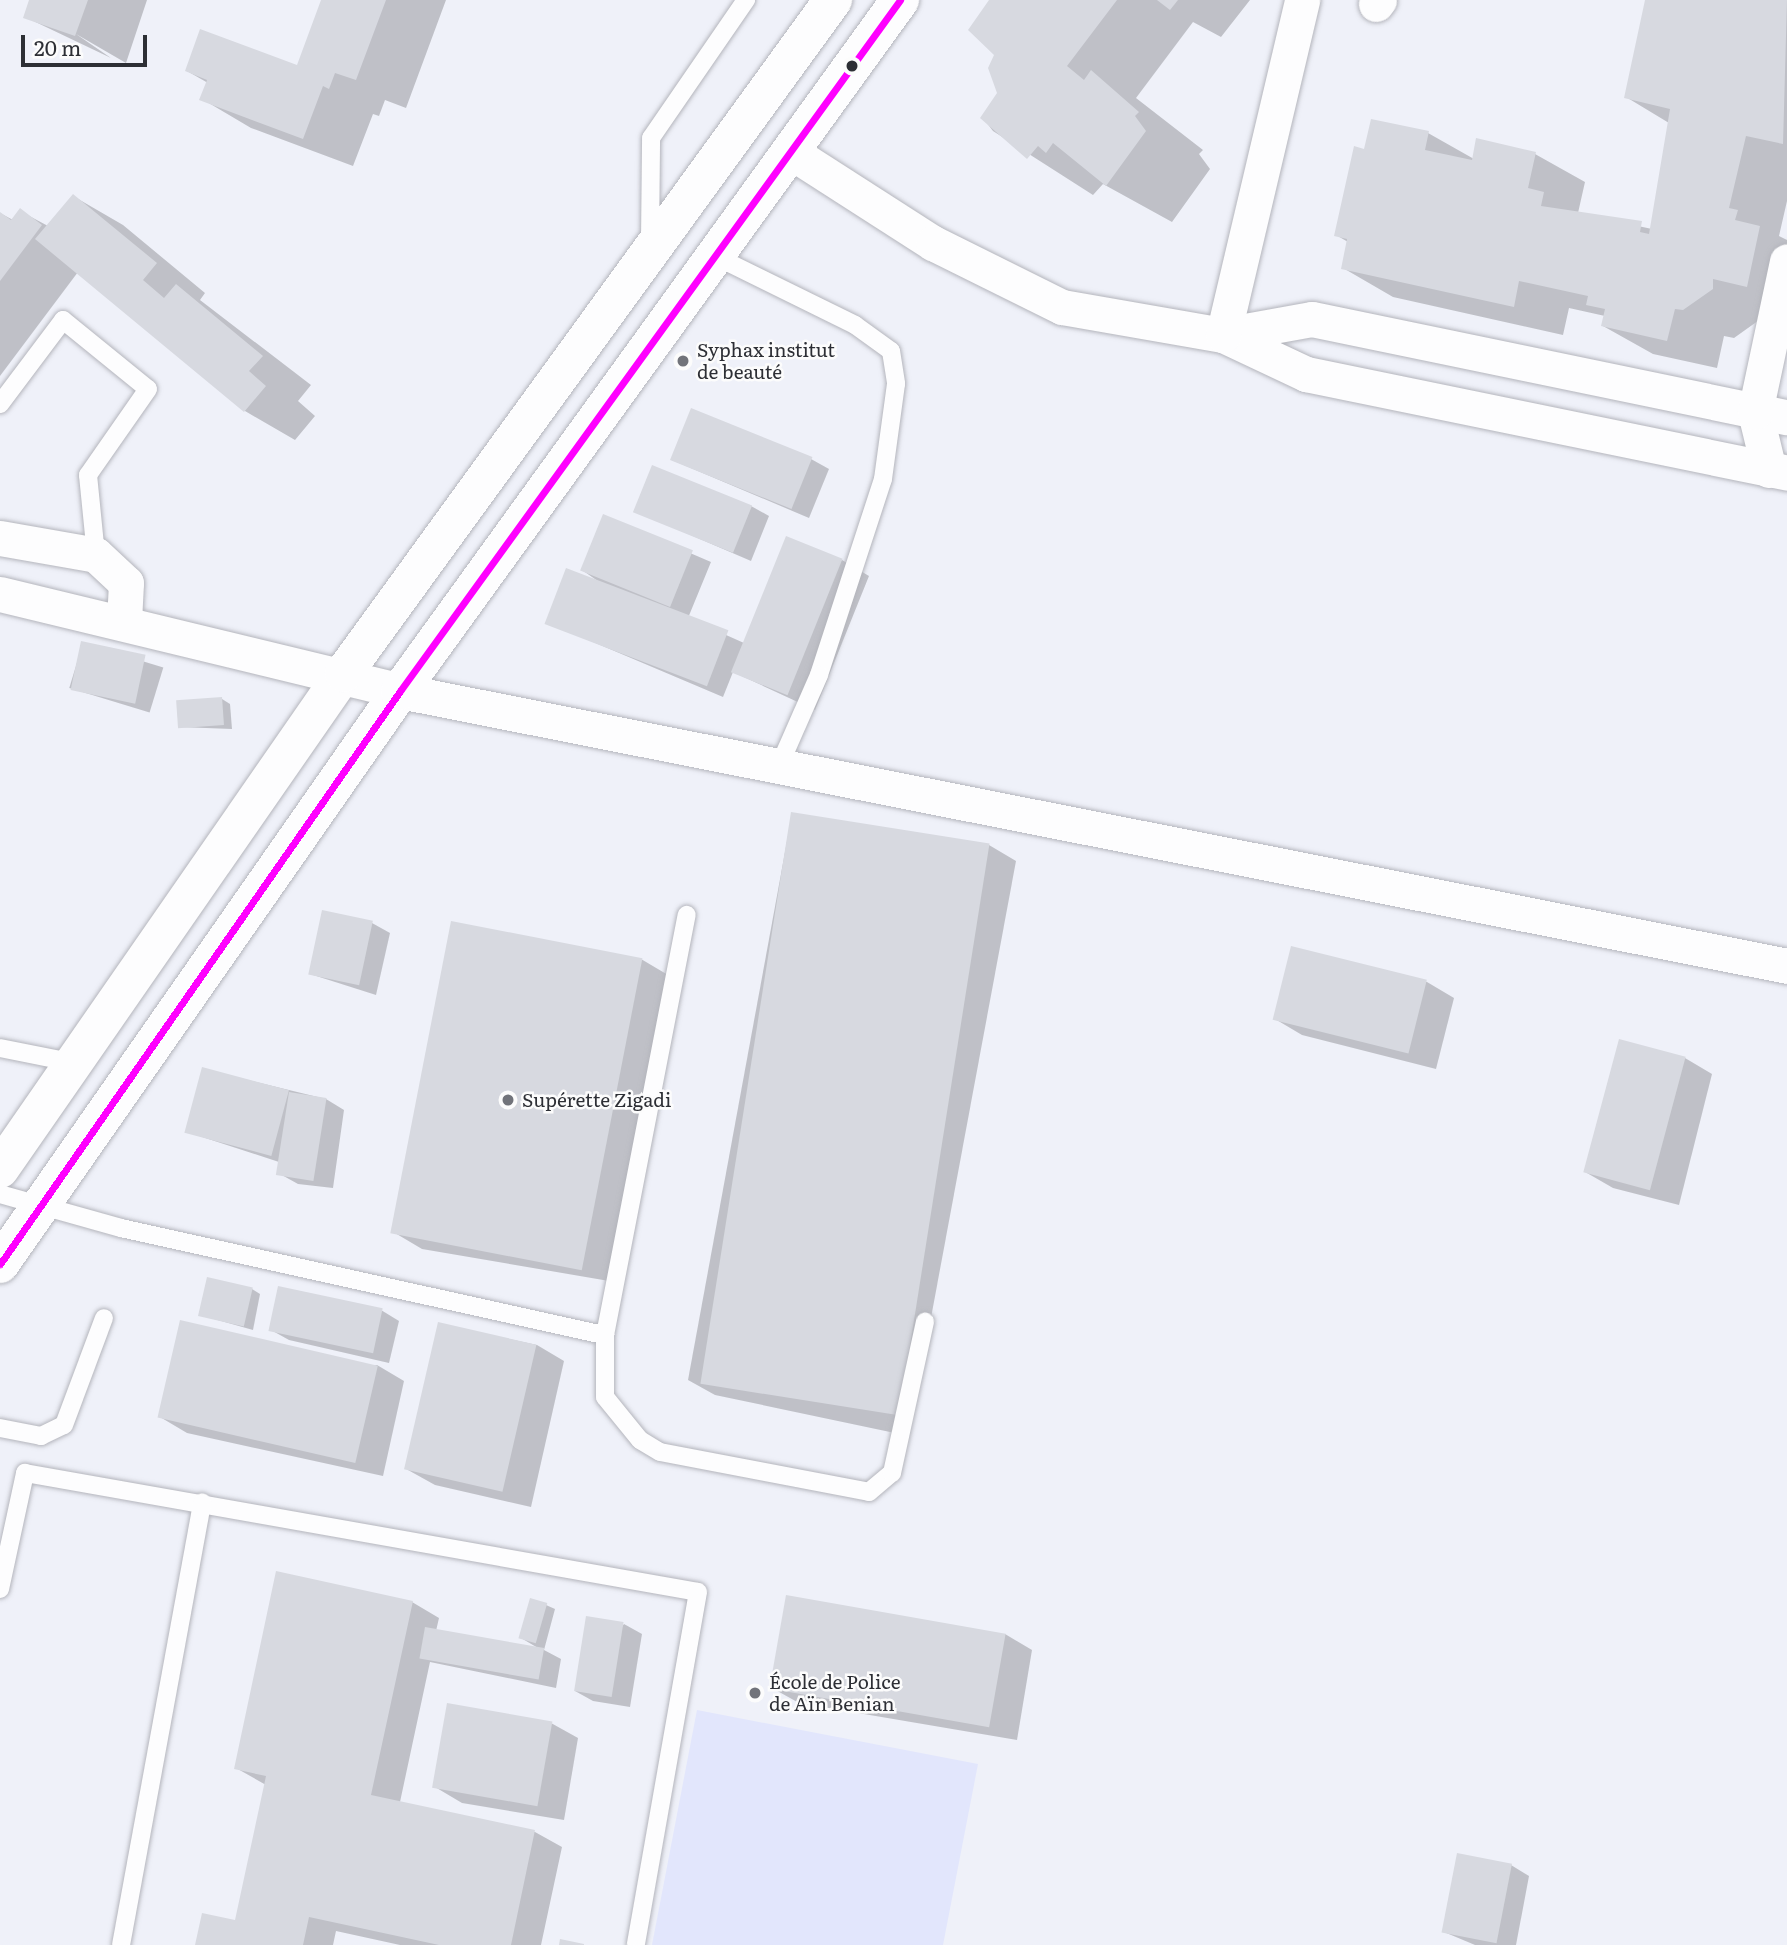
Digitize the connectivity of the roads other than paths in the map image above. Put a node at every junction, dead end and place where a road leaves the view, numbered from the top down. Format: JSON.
{"nodes":[{"id":1,"x":746,"y":0,"type":"edge"},
{"id":2,"x":833,"y":0,"type":"edge"},
{"id":3,"x":900,"y":0,"type":"edge"},
{"id":4,"x":1302,"y":0,"type":"edge"},
{"id":5,"x":791,"y":152,"type":"junction"},
{"id":6,"x":650,"y":255,"type":"junction"},
{"id":7,"x":715,"y":256,"type":"junction"},
{"id":8,"x":1787,"y":261,"type":"edge"},
{"id":9,"x":1223,"y":335,"type":"junction"},
{"id":10,"x":0,"y":404,"type":"edge"},
{"id":11,"x":1771,"y":415,"type":"edge"},
{"id":12,"x":1778,"y":472,"type":"edge"},
{"id":13,"x":0,"y":538,"type":"edge"},
{"id":14,"x":96,"y":555,"type":"junction"},
{"id":15,"x":0,"y":594,"type":"edge"},
{"id":16,"x":124,"y":620,"type":"junction"},
{"id":17,"x":344,"y":673,"type":"junction"},
{"id":18,"x":400,"y":691,"type":"junction"},
{"id":19,"x":780,"y":764,"type":"junction"},
{"id":20,"x":687,"y":915,"type":"dead end"},
{"id":21,"x":1787,"y":966,"type":"edge"},
{"id":22,"x":0,"y":1048,"type":"edge"},
{"id":23,"x":75,"y":1063,"type":"junction"},
{"id":24,"x":0,"y":1169,"type":"edge"},
{"id":25,"x":0,"y":1194,"type":"edge"},
{"id":26,"x":42,"y":1206,"type":"junction"},
{"id":27,"x":0,"y":1264,"type":"edge"},
{"id":28,"x":104,"y":1318,"type":"dead end"},
{"id":29,"x":925,"y":1322,"type":"dead end"},
{"id":30,"x":605,"y":1335,"type":"junction"},
{"id":31,"x":0,"y":1427,"type":"edge"},
{"id":32,"x":202,"y":1502,"type":"junction"},
{"id":33,"x":0,"y":1589,"type":"edge"},
{"id":34,"x":121,"y":1945,"type":"edge"},
{"id":35,"x":636,"y":1945,"type":"edge"}],
"edges":[{"from":1,"to":6,"type":"lane"},
{"from":2,"to":6,"type":"main road"},
{"from":3,"to":5,"type":"main road"},
{"from":4,"to":9,"type":"street"},
{"from":5,"to":7,"type":"main road"},
{"from":5,"to":9,"type":"street"},
{"from":6,"to":17,"type":"main road"},
{"from":7,"to":18,"type":"main road"},
{"from":7,"to":19,"type":"lane"},
{"from":8,"to":11,"type":"street"},
{"from":9,"to":11,"type":"street"},
{"from":9,"to":12,"type":"street"},
{"from":10,"to":14,"type":"lane"},
{"from":11,"to":12,"type":"street"},
{"from":13,"to":14,"type":"street"},
{"from":14,"to":16,"type":"street"},
{"from":15,"to":16,"type":"street"},
{"from":16,"to":17,"type":"street"},
{"from":17,"to":18,"type":"street"},
{"from":17,"to":23,"type":"main road"},
{"from":18,"to":19,"type":"street"},
{"from":18,"to":26,"type":"main road"},
{"from":19,"to":21,"type":"street"},
{"from":20,"to":30,"type":"lane"},
{"from":22,"to":23,"type":"lane"},
{"from":23,"to":24,"type":"main road"},
{"from":25,"to":26,"type":"lane"},
{"from":26,"to":27,"type":"main road"},
{"from":26,"to":30,"type":"lane"},
{"from":28,"to":31,"type":"lane"},
{"from":29,"to":30,"type":"lane"},
{"from":32,"to":33,"type":"lane"},
{"from":32,"to":34,"type":"lane"},
{"from":32,"to":35,"type":"lane"}]}
